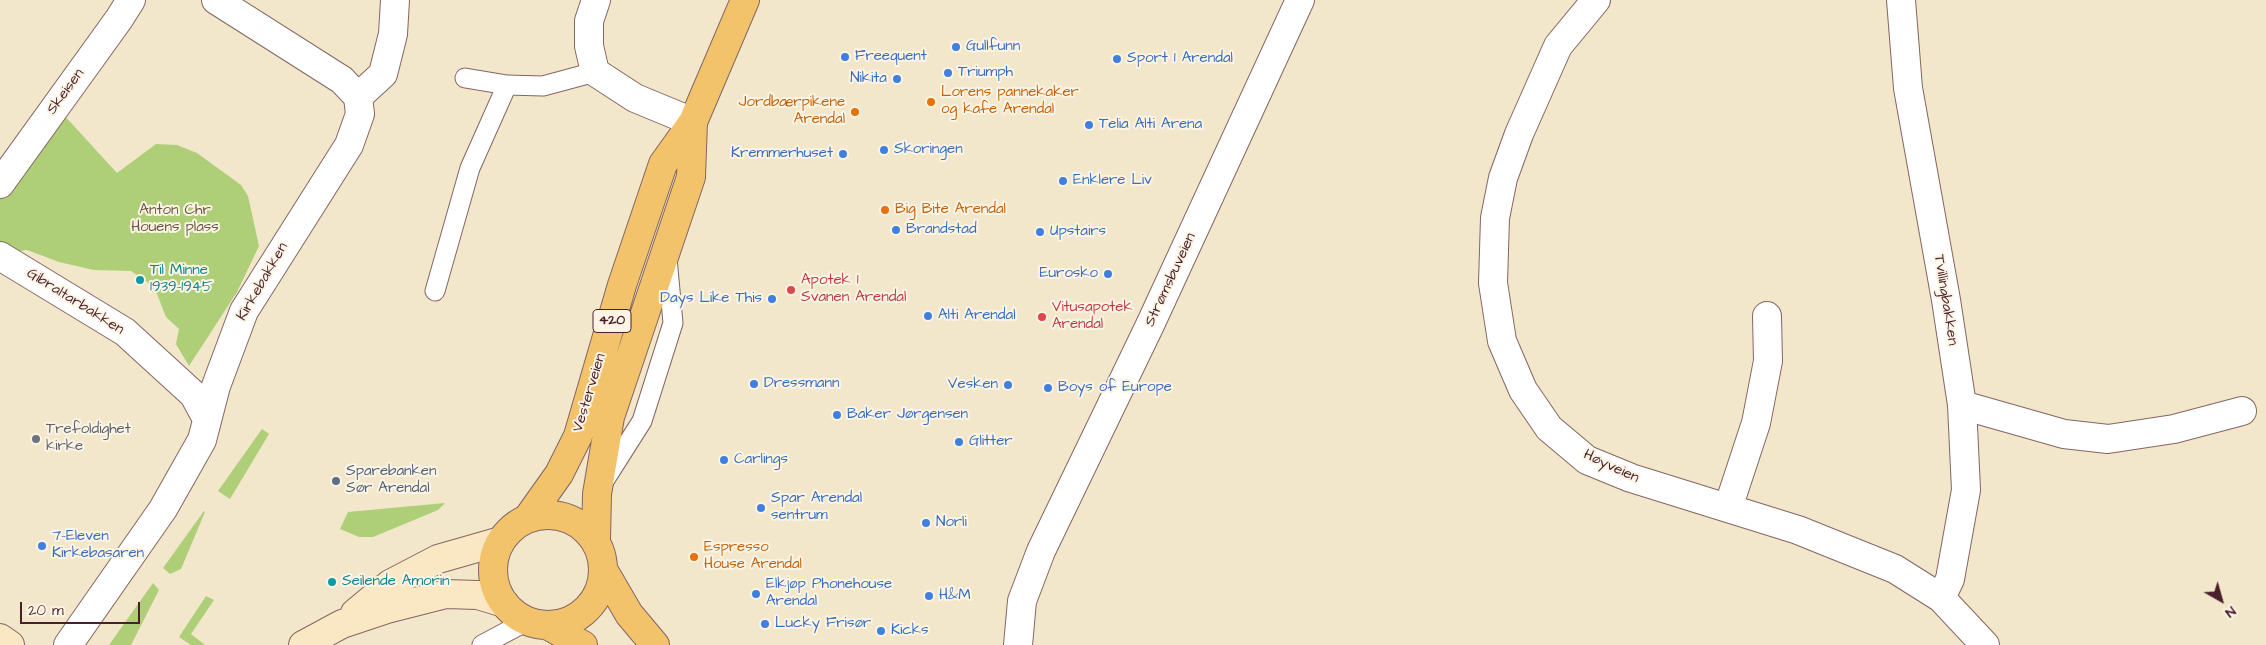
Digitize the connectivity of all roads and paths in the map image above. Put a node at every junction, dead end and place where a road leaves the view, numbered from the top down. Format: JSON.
{"nodes":[{"id":1,"x":130,"y":0,"type":"edge"},
{"id":2,"x":216,"y":0,"type":"edge"},
{"id":3,"x":395,"y":0,"type":"edge"},
{"id":4,"x":596,"y":0,"type":"edge"},
{"id":5,"x":745,"y":0,"type":"edge"},
{"id":6,"x":1300,"y":0,"type":"edge"},
{"id":7,"x":1596,"y":0,"type":"edge"},
{"id":8,"x":1901,"y":0,"type":"edge"},
{"id":9,"x":595,"y":72,"type":"junction"},
{"id":10,"x":465,"y":78,"type":"dead end"},
{"id":11,"x":507,"y":85,"type":"junction"},
{"id":12,"x":358,"y":97,"type":"junction"},
{"id":13,"x":694,"y":122,"type":"junction"},
{"id":14,"x":0,"y":184,"type":"edge"},
{"id":15,"x":0,"y":256,"type":"edge"},
{"id":16,"x":435,"y":291,"type":"dead end"},
{"id":17,"x":1766,"y":316,"type":"dead end"},
{"id":18,"x":1962,"y":405,"type":"junction"},
{"id":19,"x":2242,"y":411,"type":"dead end"},
{"id":20,"x":207,"y":419,"type":"junction"},
{"id":21,"x":1728,"y":508,"type":"junction"},
{"id":22,"x":527,"y":518,"type":"junction"},
{"id":23,"x":501,"y":540,"type":"junction"},
{"id":24,"x":596,"y":540,"type":"junction"},
{"id":25,"x":604,"y":571,"type":"junction"},
{"id":26,"x":1941,"y":598,"type":"junction"},
{"id":27,"x":504,"y":603,"type":"junction"},
{"id":28,"x":537,"y":623,"type":"junction"},
{"id":29,"x":342,"y":624,"type":"junction"},
{"id":30,"x":0,"y":638,"type":"edge"},
{"id":31,"x":10,"y":645,"type":"edge"},
{"id":32,"x":68,"y":645,"type":"edge"},
{"id":33,"x":303,"y":645,"type":"edge"},
{"id":34,"x":482,"y":645,"type":"edge"},
{"id":35,"x":583,"y":645,"type":"edge"},
{"id":36,"x":655,"y":645,"type":"edge"},
{"id":37,"x":1018,"y":645,"type":"edge"},
{"id":38,"x":1985,"y":645,"type":"edge"}],
"edges":[{"from":1,"to":14,"type":"street","name":"Skeisen"},
{"from":2,"to":12,"type":"street"},
{"from":3,"to":12,"type":"street"},
{"from":4,"to":9,"type":"street"},
{"from":5,"to":13,"type":"main road","name":"Vesterveien","number":"420"},
{"from":6,"to":37,"type":"street","name":"Strømsbuveien"},
{"from":7,"to":21,"type":"street","name":"Høyveien"},
{"from":8,"to":18,"type":"street","name":"Tvillingbakken"},
{"from":9,"to":11,"type":"lane"},
{"from":9,"to":13,"type":"street"},
{"from":10,"to":11,"type":"lane"},
{"from":11,"to":16,"type":"lane"},
{"from":12,"to":20,"type":"street","name":"Kirkebakken"},
{"from":13,"to":22,"type":"main road","name":"Vesterveien","number":"420"},
{"from":13,"to":24,"type":"main road","name":"Vesterveien","number":"420"},
{"from":15,"to":20,"type":"street","name":"Gibraltarbakken"},
{"from":17,"to":21,"type":"street"},
{"from":18,"to":19,"type":"street"},
{"from":18,"to":26,"type":"street","name":"Tvillingbakken"},
{"from":20,"to":32,"type":"street","name":"Kirkebakken"},
{"from":21,"to":26,"type":"street","name":"Høyveien"},
{"from":22,"to":23,"type":"main road","number":"420"},
{"from":22,"to":24,"type":"main road","number":"420"},
{"from":23,"to":27,"type":"main road"},
{"from":23,"to":29,"type":"street"},
{"from":24,"to":25,"type":"main road","number":"420"},
{"from":25,"to":28,"type":"main road","number":"420"},
{"from":25,"to":36,"type":"main road","number":"420"},
{"from":26,"to":38,"type":"street","name":"Høyveien"},
{"from":27,"to":28,"type":"main road"},
{"from":27,"to":29,"type":"street"},
{"from":28,"to":34,"type":"lane"},
{"from":28,"to":35,"type":"main road"},
{"from":29,"to":33,"type":"street"},
{"from":30,"to":31,"type":"street"}]}
